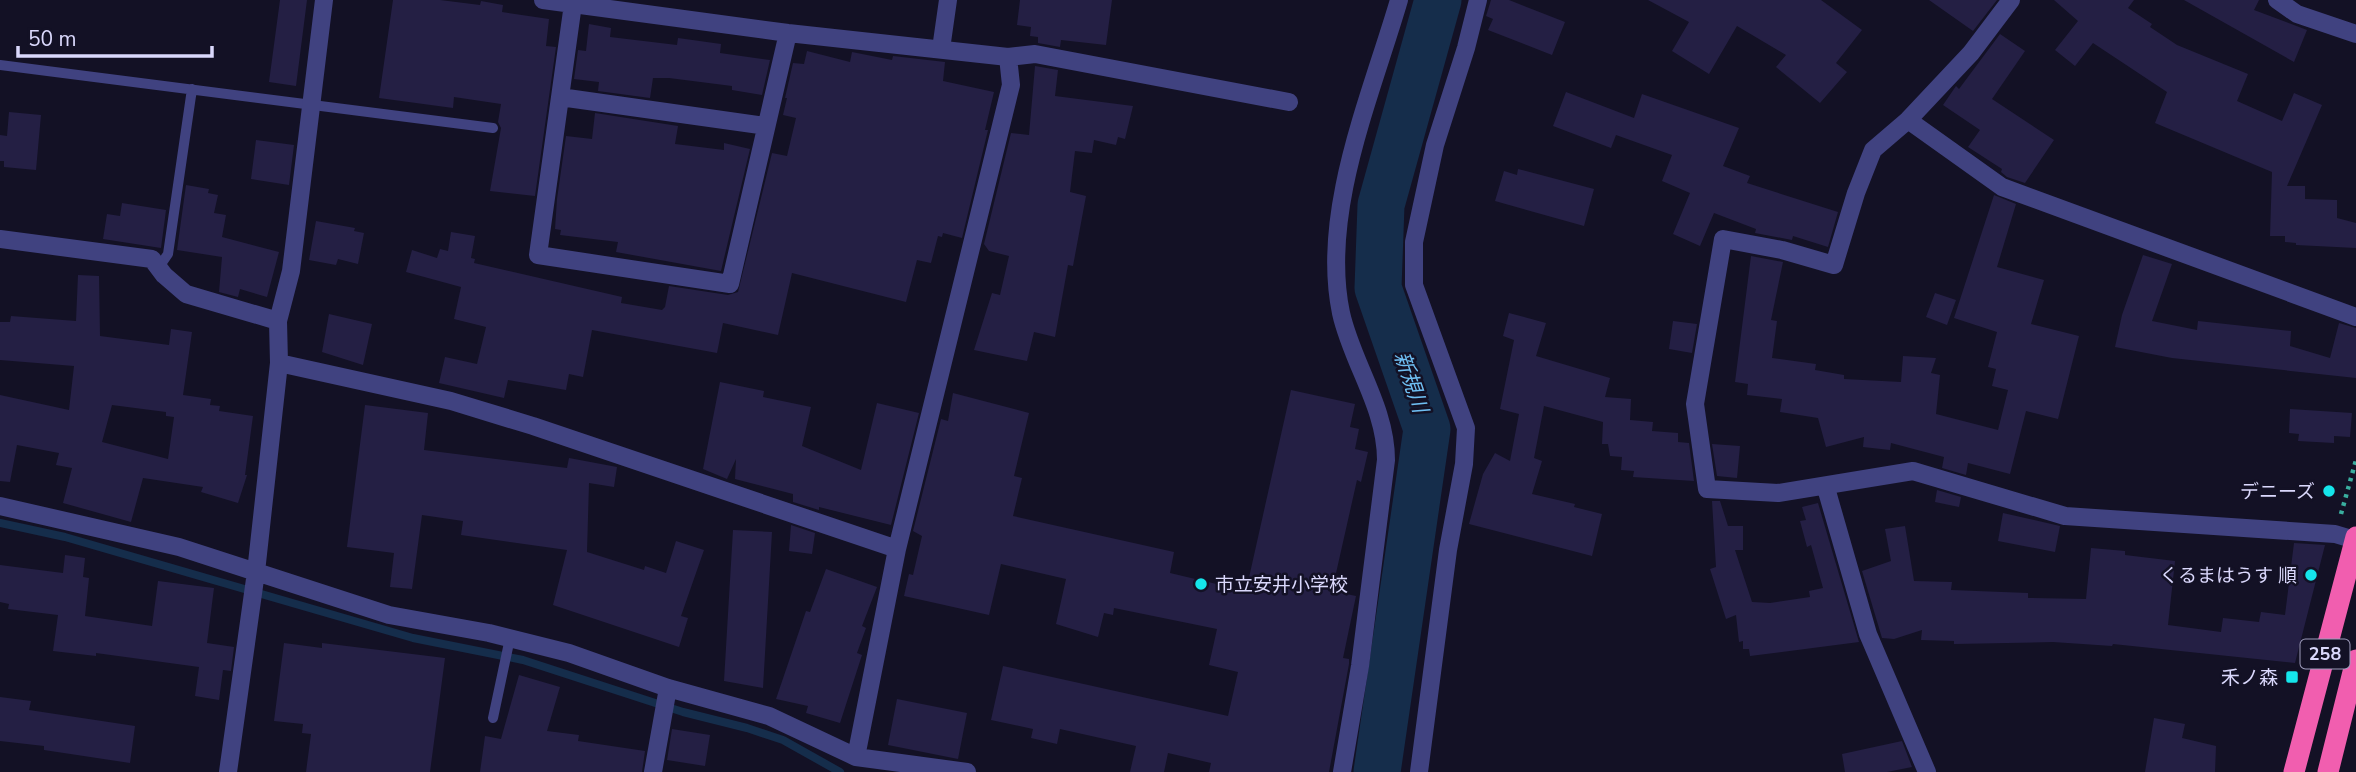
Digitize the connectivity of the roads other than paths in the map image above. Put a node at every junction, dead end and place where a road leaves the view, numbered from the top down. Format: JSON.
{"nodes":[{"id":1,"x":324,"y":0,"type":"edge"},
{"id":2,"x":543,"y":0,"type":"edge"},
{"id":3,"x":948,"y":0,"type":"edge"},
{"id":4,"x":1399,"y":0,"type":"edge"},
{"id":5,"x":1478,"y":0,"type":"edge"},
{"id":6,"x":2011,"y":0,"type":"edge"},
{"id":7,"x":2277,"y":0,"type":"edge"},
{"id":8,"x":573,"y":4,"type":"junction"},
{"id":9,"x":788,"y":33,"type":"junction"},
{"id":10,"x":2356,"y":34,"type":"edge"},
{"id":11,"x":941,"y":49,"type":"junction"},
{"id":12,"x":1008,"y":57,"type":"junction"},
{"id":13,"x":0,"y":65,"type":"edge"},
{"id":14,"x":192,"y":89,"type":"junction"},
{"id":15,"x":560,"y":97,"type":"junction"},
{"id":16,"x":1289,"y":103,"type":"dead end"},
{"id":17,"x":311,"y":104,"type":"junction"},
{"id":18,"x":1908,"y":120,"type":"junction"},
{"id":19,"x":766,"y":126,"type":"junction"},
{"id":20,"x":493,"y":128,"type":"dead end"},
{"id":21,"x":0,"y":239,"type":"edge"},
{"id":22,"x":159,"y":267,"type":"junction"},
{"id":23,"x":2356,"y":317,"type":"edge"},
{"id":24,"x":278,"y":321,"type":"junction"},
{"id":25,"x":279,"y":363,"type":"junction"},
{"id":26,"x":1826,"y":488,"type":"junction"},
{"id":27,"x":0,"y":506,"type":"edge"},
{"id":28,"x":2356,"y":538,"type":"edge"},
{"id":29,"x":897,"y":549,"type":"junction"},
{"id":30,"x":254,"y":585,"type":"junction"},
{"id":31,"x":509,"y":643,"type":"junction"},
{"id":32,"x":2356,"y":660,"type":"edge"},
{"id":33,"x":665,"y":700,"type":"junction"},
{"id":34,"x":493,"y":718,"type":"dead end"},
{"id":35,"x":856,"y":757,"type":"junction"},
{"id":36,"x":229,"y":772,"type":"edge"},
{"id":37,"x":653,"y":772,"type":"edge"},
{"id":38,"x":967,"y":772,"type":"edge"},
{"id":39,"x":1342,"y":772,"type":"edge"},
{"id":40,"x":1419,"y":772,"type":"edge"},
{"id":41,"x":1927,"y":772,"type":"edge"},
{"id":42,"x":2294,"y":772,"type":"edge"},
{"id":43,"x":2328,"y":772,"type":"edge"}],
"edges":[{"from":1,"to":17,"type":"street"},
{"from":2,"to":8,"type":"street"},
{"from":3,"to":11,"type":"street"},
{"from":4,"to":39,"type":"street"},
{"from":5,"to":40,"type":"street"},
{"from":6,"to":18,"type":"street"},
{"from":7,"to":10,"type":"street"},
{"from":8,"to":9,"type":"street"},
{"from":8,"to":15,"type":"street"},
{"from":9,"to":11,"type":"street"},
{"from":9,"to":19,"type":"street"},
{"from":11,"to":12,"type":"street"},
{"from":12,"to":16,"type":"street"},
{"from":12,"to":29,"type":"street"},
{"from":13,"to":14,"type":"lane"},
{"from":14,"to":17,"type":"lane"},
{"from":14,"to":22,"type":"lane"},
{"from":15,"to":19,"type":"street"},
{"from":15,"to":19,"type":"street"},
{"from":17,"to":20,"type":"lane"},
{"from":17,"to":24,"type":"street"},
{"from":18,"to":23,"type":"street"},
{"from":18,"to":26,"type":"street"},
{"from":21,"to":22,"type":"street"},
{"from":22,"to":24,"type":"street"},
{"from":24,"to":25,"type":"street"},
{"from":25,"to":29,"type":"street"},
{"from":25,"to":30,"type":"street"},
{"from":26,"to":28,"type":"street"},
{"from":26,"to":41,"type":"street"},
{"from":27,"to":30,"type":"street"},
{"from":28,"to":42,"type":"highway","number":"258"},
{"from":29,"to":35,"type":"street"},
{"from":30,"to":31,"type":"street"},
{"from":30,"to":36,"type":"street"},
{"from":31,"to":33,"type":"street"},
{"from":31,"to":34,"type":"lane"},
{"from":32,"to":43,"type":"highway","number":"258"},
{"from":33,"to":35,"type":"street"},
{"from":33,"to":37,"type":"street"},
{"from":35,"to":38,"type":"street"}]}
